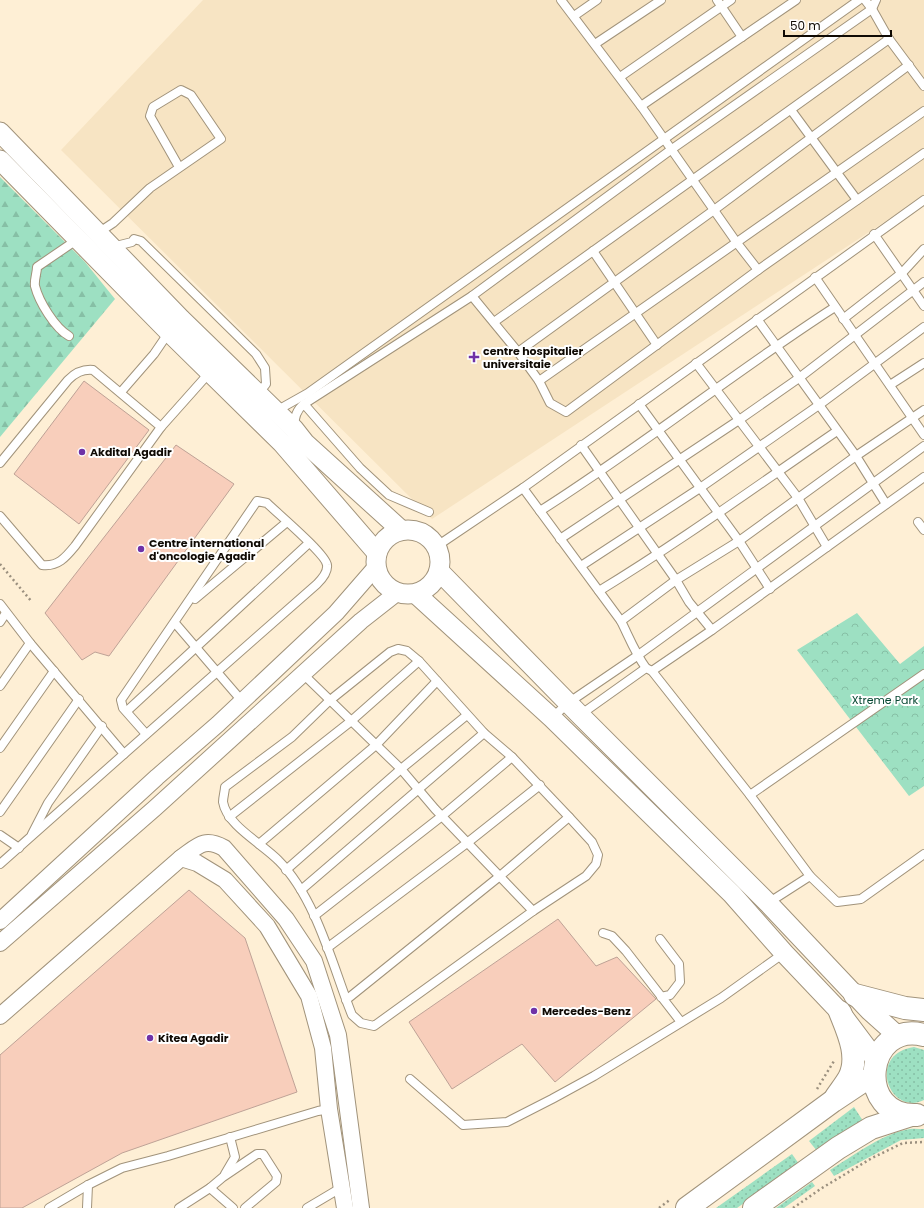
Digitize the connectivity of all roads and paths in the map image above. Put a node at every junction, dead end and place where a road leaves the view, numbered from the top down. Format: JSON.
{"nodes":[{"id":1,"x":562,"y":0,"type":"edge"},
{"id":2,"x":597,"y":0,"type":"edge"},
{"id":3,"x":661,"y":0,"type":"edge"},
{"id":4,"x":731,"y":0,"type":"edge"},
{"id":5,"x":796,"y":0,"type":"edge"},
{"id":6,"x":859,"y":0,"type":"edge"},
{"id":7,"x":865,"y":0,"type":"edge"},
{"id":8,"x":876,"y":0,"type":"edge"},
{"id":9,"x":720,"y":3,"type":"edge"},
{"id":10,"x":872,"y":9,"type":"junction"},
{"id":11,"x":574,"y":16,"type":"junction"},
{"id":12,"x":742,"y":37,"type":"junction"},
{"id":13,"x":889,"y":39,"type":"junction"},
{"id":14,"x":595,"y":44,"type":"junction"},
{"id":15,"x":908,"y":65,"type":"junction"},
{"id":16,"x":620,"y":77,"type":"junction"},
{"id":17,"x":924,"y":86,"type":"edge"},
{"id":18,"x":641,"y":106,"type":"junction"},
{"id":19,"x":791,"y":110,"type":"junction"},
{"id":20,"x":924,"y":110,"type":"edge"},
{"id":21,"x":0,"y":132,"type":"edge"},
{"id":22,"x":812,"y":137,"type":"junction"},
{"id":23,"x":665,"y":139,"type":"junction"},
{"id":24,"x":672,"y":149,"type":"junction"},
{"id":25,"x":924,"y":153,"type":"edge"},
{"id":26,"x":0,"y":160,"type":"edge"},
{"id":27,"x":179,"y":167,"type":"junction"},
{"id":28,"x":838,"y":171,"type":"junction"},
{"id":29,"x":692,"y":180,"type":"junction"},
{"id":30,"x":857,"y":200,"type":"junction"},
{"id":31,"x":924,"y":200,"type":"edge"},
{"id":32,"x":714,"y":210,"type":"junction"},
{"id":33,"x":98,"y":233,"type":"junction"},
{"id":34,"x":874,"y":234,"type":"junction"},
{"id":35,"x":79,"y":239,"type":"junction"},
{"id":36,"x":737,"y":243,"type":"junction"},
{"id":37,"x":111,"y":247,"type":"junction"},
{"id":38,"x":924,"y":249,"type":"edge"},
{"id":39,"x":594,"y":251,"type":"junction"},
{"id":40,"x":758,"y":270,"type":"junction"},
{"id":41,"x":902,"y":273,"type":"junction"},
{"id":42,"x":815,"y":277,"type":"junction"},
{"id":43,"x":615,"y":282,"type":"junction"},
{"id":44,"x":924,"y":282,"type":"edge"},
{"id":45,"x":912,"y":291,"type":"junction"},
{"id":46,"x":472,"y":296,"type":"junction"},
{"id":47,"x":924,"y":306,"type":"edge"},
{"id":48,"x":835,"y":307,"type":"junction"},
{"id":49,"x":636,"y":313,"type":"junction"},
{"id":50,"x":757,"y":319,"type":"junction"},
{"id":51,"x":843,"y":319,"type":"junction"},
{"id":52,"x":494,"y":322,"type":"junction"},
{"id":53,"x":175,"y":326,"type":"junction"},
{"id":54,"x":924,"y":328,"type":"edge"},
{"id":55,"x":69,"y":336,"type":"dead end"},
{"id":56,"x":854,"y":336,"type":"junction"},
{"id":57,"x":657,"y":344,"type":"junction"},
{"id":58,"x":776,"y":345,"type":"junction"},
{"id":59,"x":518,"y":352,"type":"junction"},
{"id":60,"x":696,"y":363,"type":"junction"},
{"id":61,"x":876,"y":363,"type":"junction"},
{"id":62,"x":924,"y":363,"type":"edge"},
{"id":63,"x":342,"y":368,"type":"junction"},
{"id":64,"x":210,"y":371,"type":"junction"},
{"id":65,"x":348,"y":376,"type":"junction"},
{"id":66,"x":799,"y":378,"type":"junction"},
{"id":67,"x":539,"y":381,"type":"junction"},
{"id":68,"x":890,"y":385,"type":"junction"},
{"id":69,"x":717,"y":390,"type":"junction"},
{"id":70,"x":120,"y":392,"type":"junction"},
{"id":71,"x":258,"y":394,"type":"junction"},
{"id":72,"x":304,"y":404,"type":"junction"},
{"id":73,"x":639,"y":404,"type":"junction"},
{"id":74,"x":819,"y":405,"type":"junction"},
{"id":75,"x":924,"y":410,"type":"edge"},
{"id":76,"x":276,"y":412,"type":"junction"},
{"id":77,"x":913,"y":418,"type":"junction"},
{"id":78,"x":739,"y":420,"type":"junction"},
{"id":79,"x":161,"y":427,"type":"junction"},
{"id":80,"x":294,"y":429,"type":"junction"},
{"id":81,"x":658,"y":430,"type":"junction"},
{"id":82,"x":837,"y":431,"type":"junction"},
{"id":83,"x":924,"y":435,"type":"edge"},
{"id":84,"x":581,"y":445,"type":"junction"},
{"id":85,"x":758,"y":445,"type":"junction"},
{"id":86,"x":924,"y":446,"type":"edge"},
{"id":87,"x":856,"y":456,"type":"junction"},
{"id":88,"x":679,"y":459,"type":"junction"},
{"id":89,"x":0,"y":463,"type":"edge"},
{"id":90,"x":600,"y":472,"type":"junction"},
{"id":91,"x":778,"y":472,"type":"junction"},
{"id":92,"x":924,"y":477,"type":"edge"},
{"id":93,"x":873,"y":484,"type":"junction"},
{"id":94,"x":523,"y":488,"type":"junction"},
{"id":95,"x":700,"y":488,"type":"junction"},
{"id":96,"x":798,"y":498,"type":"junction"},
{"id":97,"x":619,"y":499,"type":"junction"},
{"id":98,"x":886,"y":504,"type":"junction"},
{"id":99,"x":540,"y":511,"type":"junction"},
{"id":100,"x":428,"y":512,"type":"dead end"},
{"id":101,"x":719,"y":514,"type":"junction"},
{"id":102,"x":0,"y":516,"type":"edge"},
{"id":103,"x":287,"y":522,"type":"junction"},
{"id":104,"x":918,"y":522,"type":"dead end"},
{"id":105,"x":815,"y":526,"type":"junction"},
{"id":106,"x":639,"y":528,"type":"junction"},
{"id":107,"x":401,"y":530,"type":"junction"},
{"id":108,"x":924,"y":530,"type":"edge"},
{"id":109,"x":560,"y":539,"type":"junction"},
{"id":110,"x":739,"y":541,"type":"junction"},
{"id":111,"x":309,"y":543,"type":"junction"},
{"id":112,"x":437,"y":546,"type":"junction"},
{"id":113,"x":827,"y":547,"type":"junction"},
{"id":114,"x":658,"y":555,"type":"junction"},
{"id":115,"x":377,"y":560,"type":"junction"},
{"id":116,"x":0,"y":564,"type":"edge"},
{"id":117,"x":581,"y":566,"type":"junction"},
{"id":118,"x":756,"y":568,"type":"junction"},
{"id":119,"x":439,"y":571,"type":"junction"},
{"id":120,"x":676,"y":580,"type":"junction"},
{"id":121,"x":770,"y":589,"type":"junction"},
{"id":122,"x":599,"y":592,"type":"junction"},
{"id":123,"x":407,"y":593,"type":"junction"},
{"id":124,"x":32,"y":602,"type":"dead end"},
{"id":125,"x":0,"y":604,"type":"edge"},
{"id":126,"x":187,"y":605,"type":"junction"},
{"id":127,"x":697,"y":612,"type":"junction"},
{"id":128,"x":6,"y":614,"type":"junction"},
{"id":129,"x":621,"y":621,"type":"junction"},
{"id":130,"x":0,"y":622,"type":"edge"},
{"id":131,"x":175,"y":623,"type":"junction"},
{"id":132,"x":712,"y":630,"type":"junction"},
{"id":133,"x":30,"y":643,"type":"junction"},
{"id":134,"x":197,"y":648,"type":"junction"},
{"id":135,"x":637,"y":656,"type":"junction"},
{"id":136,"x":419,"y":661,"type":"junction"},
{"id":137,"x":649,"y":669,"type":"junction"},
{"id":138,"x":54,"y":671,"type":"junction"},
{"id":139,"x":217,"y":672,"type":"junction"},
{"id":140,"x":302,"y":674,"type":"junction"},
{"id":141,"x":924,"y":674,"type":"edge"},
{"id":142,"x":437,"y":681,"type":"junction"},
{"id":143,"x":0,"y":686,"type":"edge"},
{"id":144,"x":78,"y":699,"type":"junction"},
{"id":145,"x":242,"y":701,"type":"junction"},
{"id":146,"x":329,"y":701,"type":"junction"},
{"id":147,"x":574,"y":709,"type":"junction"},
{"id":148,"x":126,"y":711,"type":"junction"},
{"id":149,"x":467,"y":715,"type":"junction"},
{"id":150,"x":552,"y":718,"type":"junction"},
{"id":151,"x":350,"y":722,"type":"junction"},
{"id":152,"x":102,"y":726,"type":"junction"},
{"id":153,"x":484,"y":733,"type":"junction"},
{"id":154,"x":146,"y":734,"type":"junction"},
{"id":155,"x":376,"y":745,"type":"junction"},
{"id":156,"x":0,"y":748,"type":"edge"},
{"id":157,"x":124,"y":754,"type":"junction"},
{"id":158,"x":512,"y":757,"type":"junction"},
{"id":159,"x":401,"y":769,"type":"junction"},
{"id":160,"x":540,"y":785,"type":"junction"},
{"id":161,"x":418,"y":790,"type":"junction"},
{"id":162,"x":750,"y":795,"type":"junction"},
{"id":163,"x":0,"y":812,"type":"edge"},
{"id":164,"x":442,"y":816,"type":"junction"},
{"id":165,"x":229,"y":817,"type":"junction"},
{"id":166,"x":569,"y":817,"type":"junction"},
{"id":167,"x":0,"y":835,"type":"edge"},
{"id":168,"x":30,"y":838,"type":"junction"},
{"id":169,"x":467,"y":843,"type":"junction"},
{"id":170,"x":259,"y":844,"type":"junction"},
{"id":171,"x":19,"y":848,"type":"junction"},
{"id":172,"x":924,"y":854,"type":"edge"},
{"id":173,"x":181,"y":858,"type":"junction"},
{"id":174,"x":0,"y":864,"type":"edge"},
{"id":175,"x":286,"y":870,"type":"junction"},
{"id":176,"x":500,"y":876,"type":"junction"},
{"id":177,"x":810,"y":876,"type":"junction"},
{"id":178,"x":301,"y":890,"type":"junction"},
{"id":179,"x":768,"y":903,"type":"junction"},
{"id":180,"x":533,"y":911,"type":"junction"},
{"id":181,"x":314,"y":916,"type":"junction"},
{"id":182,"x":0,"y":921,"type":"edge"},
{"id":183,"x":603,"y":933,"type":"dead end"},
{"id":184,"x":660,"y":939,"type":"dead end"},
{"id":185,"x":0,"y":943,"type":"edge"},
{"id":186,"x":327,"y":948,"type":"junction"},
{"id":187,"x":784,"y":953,"type":"junction"},
{"id":188,"x":855,"y":995,"type":"junction"},
{"id":189,"x":661,"y":997,"type":"junction"},
{"id":190,"x":346,"y":1000,"type":"junction"},
{"id":191,"x":924,"y":1010,"type":"edge"},
{"id":192,"x":840,"y":1012,"type":"junction"},
{"id":193,"x":0,"y":1016,"type":"edge"},
{"id":194,"x":680,"y":1022,"type":"junction"},
{"id":195,"x":917,"y":1034,"type":"edge"},
{"id":196,"x":835,"y":1057,"type":"dead end"},
{"id":197,"x":875,"y":1069,"type":"junction"},
{"id":198,"x":410,"y":1079,"type":"dead end"},
{"id":199,"x":825,"y":1095,"type":"junction"},
{"id":200,"x":329,"y":1109,"type":"junction"},
{"id":201,"x":918,"y":1115,"type":"edge"},
{"id":202,"x":230,"y":1137,"type":"junction"},
{"id":203,"x":924,"y":1142,"type":"edge"},
{"id":204,"x":223,"y":1177,"type":"junction"},
{"id":205,"x":357,"y":1183,"type":"junction"},
{"id":206,"x":88,"y":1185,"type":"junction"},
{"id":207,"x":342,"y":1186,"type":"junction"},
{"id":208,"x":210,"y":1188,"type":"junction"},
{"id":209,"x":682,"y":1202,"type":"edge"},
{"id":210,"x":49,"y":1208,"type":"edge"},
{"id":211,"x":87,"y":1208,"type":"edge"},
{"id":212,"x":179,"y":1208,"type":"edge"},
{"id":213,"x":233,"y":1208,"type":"edge"},
{"id":214,"x":245,"y":1208,"type":"edge"},
{"id":215,"x":307,"y":1208,"type":"edge"},
{"id":216,"x":345,"y":1208,"type":"edge"},
{"id":217,"x":361,"y":1208,"type":"edge"},
{"id":218,"x":658,"y":1208,"type":"edge"},
{"id":219,"x":754,"y":1208,"type":"edge"},
{"id":220,"x":793,"y":1208,"type":"edge"}],
"edges":[{"from":1,"to":11,"type":"lane"},
{"from":2,"to":11,"type":"lane"},
{"from":3,"to":14,"type":"lane"},
{"from":4,"to":9,"type":"lane"},
{"from":5,"to":12,"type":"lane"},
{"from":6,"to":23,"type":"lane"},
{"from":7,"to":10,"type":"lane"},
{"from":8,"to":10,"type":"lane"},
{"from":9,"to":12,"type":"lane"},
{"from":9,"to":16,"type":"lane"},
{"from":10,"to":13,"type":"lane"},
{"from":10,"to":24,"type":"lane"},
{"from":11,"to":14,"type":"lane"},
{"from":12,"to":18,"type":"lane"},
{"from":13,"to":15,"type":"lane"},
{"from":13,"to":19,"type":"lane"},
{"from":14,"to":16,"type":"lane"},
{"from":15,"to":17,"type":"lane"},
{"from":15,"to":22,"type":"lane"},
{"from":16,"to":18,"type":"lane"},
{"from":18,"to":23,"type":"lane"},
{"from":19,"to":22,"type":"lane"},
{"from":19,"to":29,"type":"lane"},
{"from":20,"to":28,"type":"lane"},
{"from":21,"to":33,"type":"street"},
{"from":22,"to":28,"type":"lane"},
{"from":22,"to":32,"type":"lane"},
{"from":23,"to":24,"type":"lane"},
{"from":23,"to":63,"type":"lane"},
{"from":24,"to":29,"type":"lane"},
{"from":24,"to":46,"type":"lane"},
{"from":25,"to":30,"type":"lane"},
{"from":26,"to":35,"type":"street"},
{"from":27,"to":27,"type":"lane"},
{"from":27,"to":33,"type":"lane"},
{"from":28,"to":30,"type":"lane"},
{"from":28,"to":36,"type":"lane"},
{"from":29,"to":32,"type":"lane"},
{"from":29,"to":39,"type":"lane"},
{"from":30,"to":40,"type":"lane"},
{"from":31,"to":34,"type":"lane"},
{"from":32,"to":36,"type":"lane"},
{"from":32,"to":43,"type":"lane"},
{"from":33,"to":37,"type":"street"},
{"from":34,"to":41,"type":"lane"},
{"from":34,"to":42,"type":"lane"},
{"from":35,"to":53,"type":"street"},
{"from":35,"to":55,"type":"lane"},
{"from":36,"to":40,"type":"lane"},
{"from":36,"to":49,"type":"lane"},
{"from":37,"to":53,"type":"street"},
{"from":37,"to":71,"type":"lane"},
{"from":38,"to":41,"type":"lane"},
{"from":39,"to":43,"type":"lane"},
{"from":39,"to":52,"type":"lane"},
{"from":40,"to":57,"type":"lane"},
{"from":41,"to":45,"type":"lane"},
{"from":41,"to":51,"type":"lane"},
{"from":42,"to":48,"type":"lane"},
{"from":42,"to":50,"type":"lane"},
{"from":43,"to":49,"type":"lane"},
{"from":43,"to":59,"type":"lane"},
{"from":44,"to":45,"type":"lane"},
{"from":45,"to":47,"type":"lane"},
{"from":45,"to":56,"type":"lane"},
{"from":46,"to":52,"type":"lane"},
{"from":46,"to":65,"type":"lane"},
{"from":48,"to":51,"type":"lane"},
{"from":48,"to":58,"type":"lane"},
{"from":49,"to":57,"type":"lane"},
{"from":49,"to":67,"type":"lane"},
{"from":50,"to":58,"type":"lane"},
{"from":50,"to":60,"type":"lane"},
{"from":51,"to":56,"type":"lane"},
{"from":52,"to":59,"type":"lane"},
{"from":53,"to":64,"type":"street"},
{"from":53,"to":70,"type":"lane"},
{"from":53,"to":71,"type":"street"},
{"from":54,"to":61,"type":"lane"},
{"from":56,"to":61,"type":"lane"},
{"from":56,"to":66,"type":"lane"},
{"from":57,"to":67,"type":"lane"},
{"from":58,"to":66,"type":"lane"},
{"from":58,"to":69,"type":"lane"},
{"from":59,"to":67,"type":"lane"},
{"from":60,"to":69,"type":"lane"},
{"from":60,"to":73,"type":"lane"},
{"from":61,"to":68,"type":"lane"},
{"from":61,"to":74,"type":"lane"},
{"from":62,"to":68,"type":"lane"},
{"from":63,"to":65,"type":"lane"},
{"from":63,"to":76,"type":"lane"},
{"from":64,"to":79,"type":"lane"},
{"from":64,"to":115,"type":"street"},
{"from":65,"to":72,"type":"lane"},
{"from":66,"to":74,"type":"lane"},
{"from":66,"to":78,"type":"lane"},
{"from":68,"to":77,"type":"lane"},
{"from":69,"to":78,"type":"lane"},
{"from":69,"to":81,"type":"lane"},
{"from":70,"to":79,"type":"lane"},
{"from":70,"to":89,"type":"lane"},
{"from":71,"to":76,"type":"street"},
{"from":72,"to":80,"type":"lane"},
{"from":72,"to":100,"type":"lane"},
{"from":73,"to":81,"type":"lane"},
{"from":73,"to":84,"type":"lane"},
{"from":74,"to":82,"type":"lane"},
{"from":74,"to":85,"type":"lane"},
{"from":75,"to":77,"type":"lane"},
{"from":76,"to":80,"type":"street"},
{"from":77,"to":83,"type":"lane"},
{"from":77,"to":87,"type":"lane"},
{"from":78,"to":85,"type":"lane"},
{"from":78,"to":88,"type":"lane"},
{"from":79,"to":102,"type":"lane"},
{"from":80,"to":107,"type":"street"},
{"from":81,"to":88,"type":"lane"},
{"from":81,"to":90,"type":"lane"},
{"from":82,"to":87,"type":"lane"},
{"from":82,"to":91,"type":"lane"},
{"from":84,"to":90,"type":"lane"},
{"from":84,"to":94,"type":"lane"},
{"from":85,"to":91,"type":"lane"},
{"from":85,"to":95,"type":"lane"},
{"from":86,"to":93,"type":"lane"},
{"from":87,"to":93,"type":"lane"},
{"from":87,"to":96,"type":"lane"},
{"from":88,"to":95,"type":"lane"},
{"from":88,"to":97,"type":"lane"},
{"from":90,"to":97,"type":"lane"},
{"from":90,"to":99,"type":"lane"},
{"from":91,"to":96,"type":"lane"},
{"from":91,"to":101,"type":"lane"},
{"from":92,"to":98,"type":"lane"},
{"from":93,"to":98,"type":"lane"},
{"from":93,"to":105,"type":"lane"},
{"from":94,"to":99,"type":"lane"},
{"from":94,"to":112,"type":"lane"},
{"from":95,"to":101,"type":"lane"},
{"from":95,"to":106,"type":"lane"},
{"from":96,"to":105,"type":"lane"},
{"from":96,"to":110,"type":"lane"},
{"from":97,"to":106,"type":"lane"},
{"from":97,"to":109,"type":"lane"},
{"from":98,"to":113,"type":"lane"},
{"from":99,"to":109,"type":"lane"},
{"from":101,"to":110,"type":"lane"},
{"from":101,"to":114,"type":"lane"},
{"from":103,"to":111,"type":"lane"},
{"from":103,"to":126,"type":"lane"},
{"from":103,"to":126,"type":"lane"},
{"from":104,"to":108,"type":"lane"},
{"from":105,"to":113,"type":"lane"},
{"from":105,"to":118,"type":"lane"},
{"from":106,"to":114,"type":"lane"},
{"from":106,"to":117,"type":"lane"},
{"from":107,"to":112,"type":"street"},
{"from":107,"to":115,"type":"street"},
{"from":109,"to":117,"type":"lane"},
{"from":110,"to":118,"type":"lane"},
{"from":110,"to":120,"type":"lane"},
{"from":111,"to":134,"type":"lane"},
{"from":111,"to":139,"type":"lane"},
{"from":112,"to":119,"type":"street"},
{"from":113,"to":121,"type":"lane"},
{"from":114,"to":120,"type":"lane"},
{"from":114,"to":122,"type":"lane"},
{"from":115,"to":123,"type":"street"},
{"from":115,"to":145,"type":"street"},
{"from":116,"to":124,"type":"path"},
{"from":117,"to":122,"type":"lane"},
{"from":118,"to":121,"type":"lane"},
{"from":118,"to":127,"type":"lane"},
{"from":119,"to":123,"type":"street"},
{"from":119,"to":147,"type":"street"},
{"from":120,"to":127,"type":"lane"},
{"from":120,"to":129,"type":"lane"},
{"from":121,"to":132,"type":"lane"},
{"from":122,"to":129,"type":"lane"},
{"from":123,"to":140,"type":"street"},
{"from":123,"to":150,"type":"street"},
{"from":125,"to":128,"type":"lane"},
{"from":126,"to":131,"type":"lane"},
{"from":127,"to":132,"type":"lane"},
{"from":127,"to":135,"type":"lane"},
{"from":128,"to":130,"type":"lane"},
{"from":128,"to":133,"type":"lane"},
{"from":129,"to":135,"type":"lane"},
{"from":131,"to":134,"type":"lane"},
{"from":131,"to":148,"type":"lane"},
{"from":132,"to":137,"type":"lane"},
{"from":133,"to":138,"type":"lane"},
{"from":133,"to":143,"type":"lane"},
{"from":134,"to":139,"type":"lane"},
{"from":134,"to":148,"type":"lane"},
{"from":135,"to":137,"type":"lane"},
{"from":135,"to":147,"type":"lane"},
{"from":136,"to":142,"type":"lane"},
{"from":136,"to":146,"type":"lane"},
{"from":136,"to":151,"type":"lane"},
{"from":137,"to":147,"type":"lane"},
{"from":137,"to":162,"type":"lane"},
{"from":138,"to":144,"type":"lane"},
{"from":138,"to":156,"type":"lane"},
{"from":139,"to":145,"type":"lane"},
{"from":139,"to":154,"type":"lane"},
{"from":140,"to":146,"type":"lane"},
{"from":140,"to":185,"type":"street"},
{"from":141,"to":162,"type":"lane"},
{"from":142,"to":149,"type":"lane"},
{"from":142,"to":155,"type":"lane"},
{"from":144,"to":152,"type":"lane"},
{"from":144,"to":163,"type":"lane"},
{"from":145,"to":182,"type":"street"},
{"from":146,"to":151,"type":"lane"},
{"from":146,"to":165,"type":"lane"},
{"from":147,"to":150,"type":"lane"},
{"from":147,"to":179,"type":"street"},
{"from":148,"to":154,"type":"lane"},
{"from":149,"to":153,"type":"lane"},
{"from":149,"to":159,"type":"lane"},
{"from":150,"to":187,"type":"street"},
{"from":151,"to":155,"type":"lane"},
{"from":151,"to":165,"type":"lane"},
{"from":152,"to":157,"type":"lane"},
{"from":152,"to":168,"type":"lane"},
{"from":153,"to":158,"type":"lane"},
{"from":153,"to":161,"type":"lane"},
{"from":154,"to":157,"type":"lane"},
{"from":155,"to":159,"type":"lane"},
{"from":155,"to":170,"type":"lane"},
{"from":157,"to":168,"type":"lane"},
{"from":158,"to":160,"type":"lane"},
{"from":158,"to":164,"type":"lane"},
{"from":159,"to":161,"type":"lane"},
{"from":159,"to":175,"type":"lane"},
{"from":160,"to":166,"type":"lane"},
{"from":160,"to":169,"type":"lane"},
{"from":161,"to":164,"type":"lane"},
{"from":161,"to":178,"type":"lane"},
{"from":162,"to":177,"type":"lane"},
{"from":164,"to":169,"type":"lane"},
{"from":164,"to":181,"type":"lane"},
{"from":165,"to":170,"type":"lane"},
{"from":166,"to":176,"type":"lane"},
{"from":166,"to":180,"type":"lane"},
{"from":167,"to":171,"type":"lane"},
{"from":168,"to":171,"type":"lane"},
{"from":169,"to":176,"type":"lane"},
{"from":169,"to":186,"type":"lane"},
{"from":170,"to":175,"type":"lane"},
{"from":171,"to":174,"type":"lane"},
{"from":172,"to":177,"type":"lane"},
{"from":173,"to":193,"type":"street"},
{"from":173,"to":200,"type":"street"},
{"from":173,"to":205,"type":"street"},
{"from":175,"to":178,"type":"lane"},
{"from":176,"to":180,"type":"lane"},
{"from":176,"to":190,"type":"lane"},
{"from":177,"to":179,"type":"lane"},
{"from":178,"to":181,"type":"lane"},
{"from":179,"to":188,"type":"street"},
{"from":180,"to":190,"type":"lane"},
{"from":181,"to":186,"type":"lane"},
{"from":183,"to":189,"type":"lane"},
{"from":184,"to":189,"type":"lane"},
{"from":186,"to":190,"type":"lane"},
{"from":187,"to":192,"type":"street"},
{"from":187,"to":194,"type":"lane"},
{"from":188,"to":191,"type":"highway"},
{"from":188,"to":195,"type":"street"},
{"from":189,"to":194,"type":"lane"},
{"from":192,"to":197,"type":"street"},
{"from":192,"to":199,"type":"highway"},
{"from":194,"to":198,"type":"lane"},
{"from":195,"to":197,"type":"highway"},
{"from":196,"to":199,"type":"path"},
{"from":197,"to":199,"type":"highway"},
{"from":197,"to":201,"type":"highway"},
{"from":199,"to":209,"type":"highway"},
{"from":200,"to":202,"type":"lane"},
{"from":200,"to":207,"type":"street"},
{"from":201,"to":219,"type":"highway"},
{"from":202,"to":204,"type":"lane"},
{"from":202,"to":206,"type":"lane"},
{"from":203,"to":220,"type":"path"},
{"from":204,"to":208,"type":"lane"},
{"from":204,"to":214,"type":"lane"},
{"from":205,"to":207,"type":"lane"},
{"from":205,"to":217,"type":"street"},
{"from":206,"to":210,"type":"lane"},
{"from":206,"to":211,"type":"lane"},
{"from":207,"to":215,"type":"lane"},
{"from":207,"to":216,"type":"street"},
{"from":208,"to":212,"type":"lane"},
{"from":208,"to":213,"type":"lane"},
{"from":209,"to":218,"type":"path"}]}
